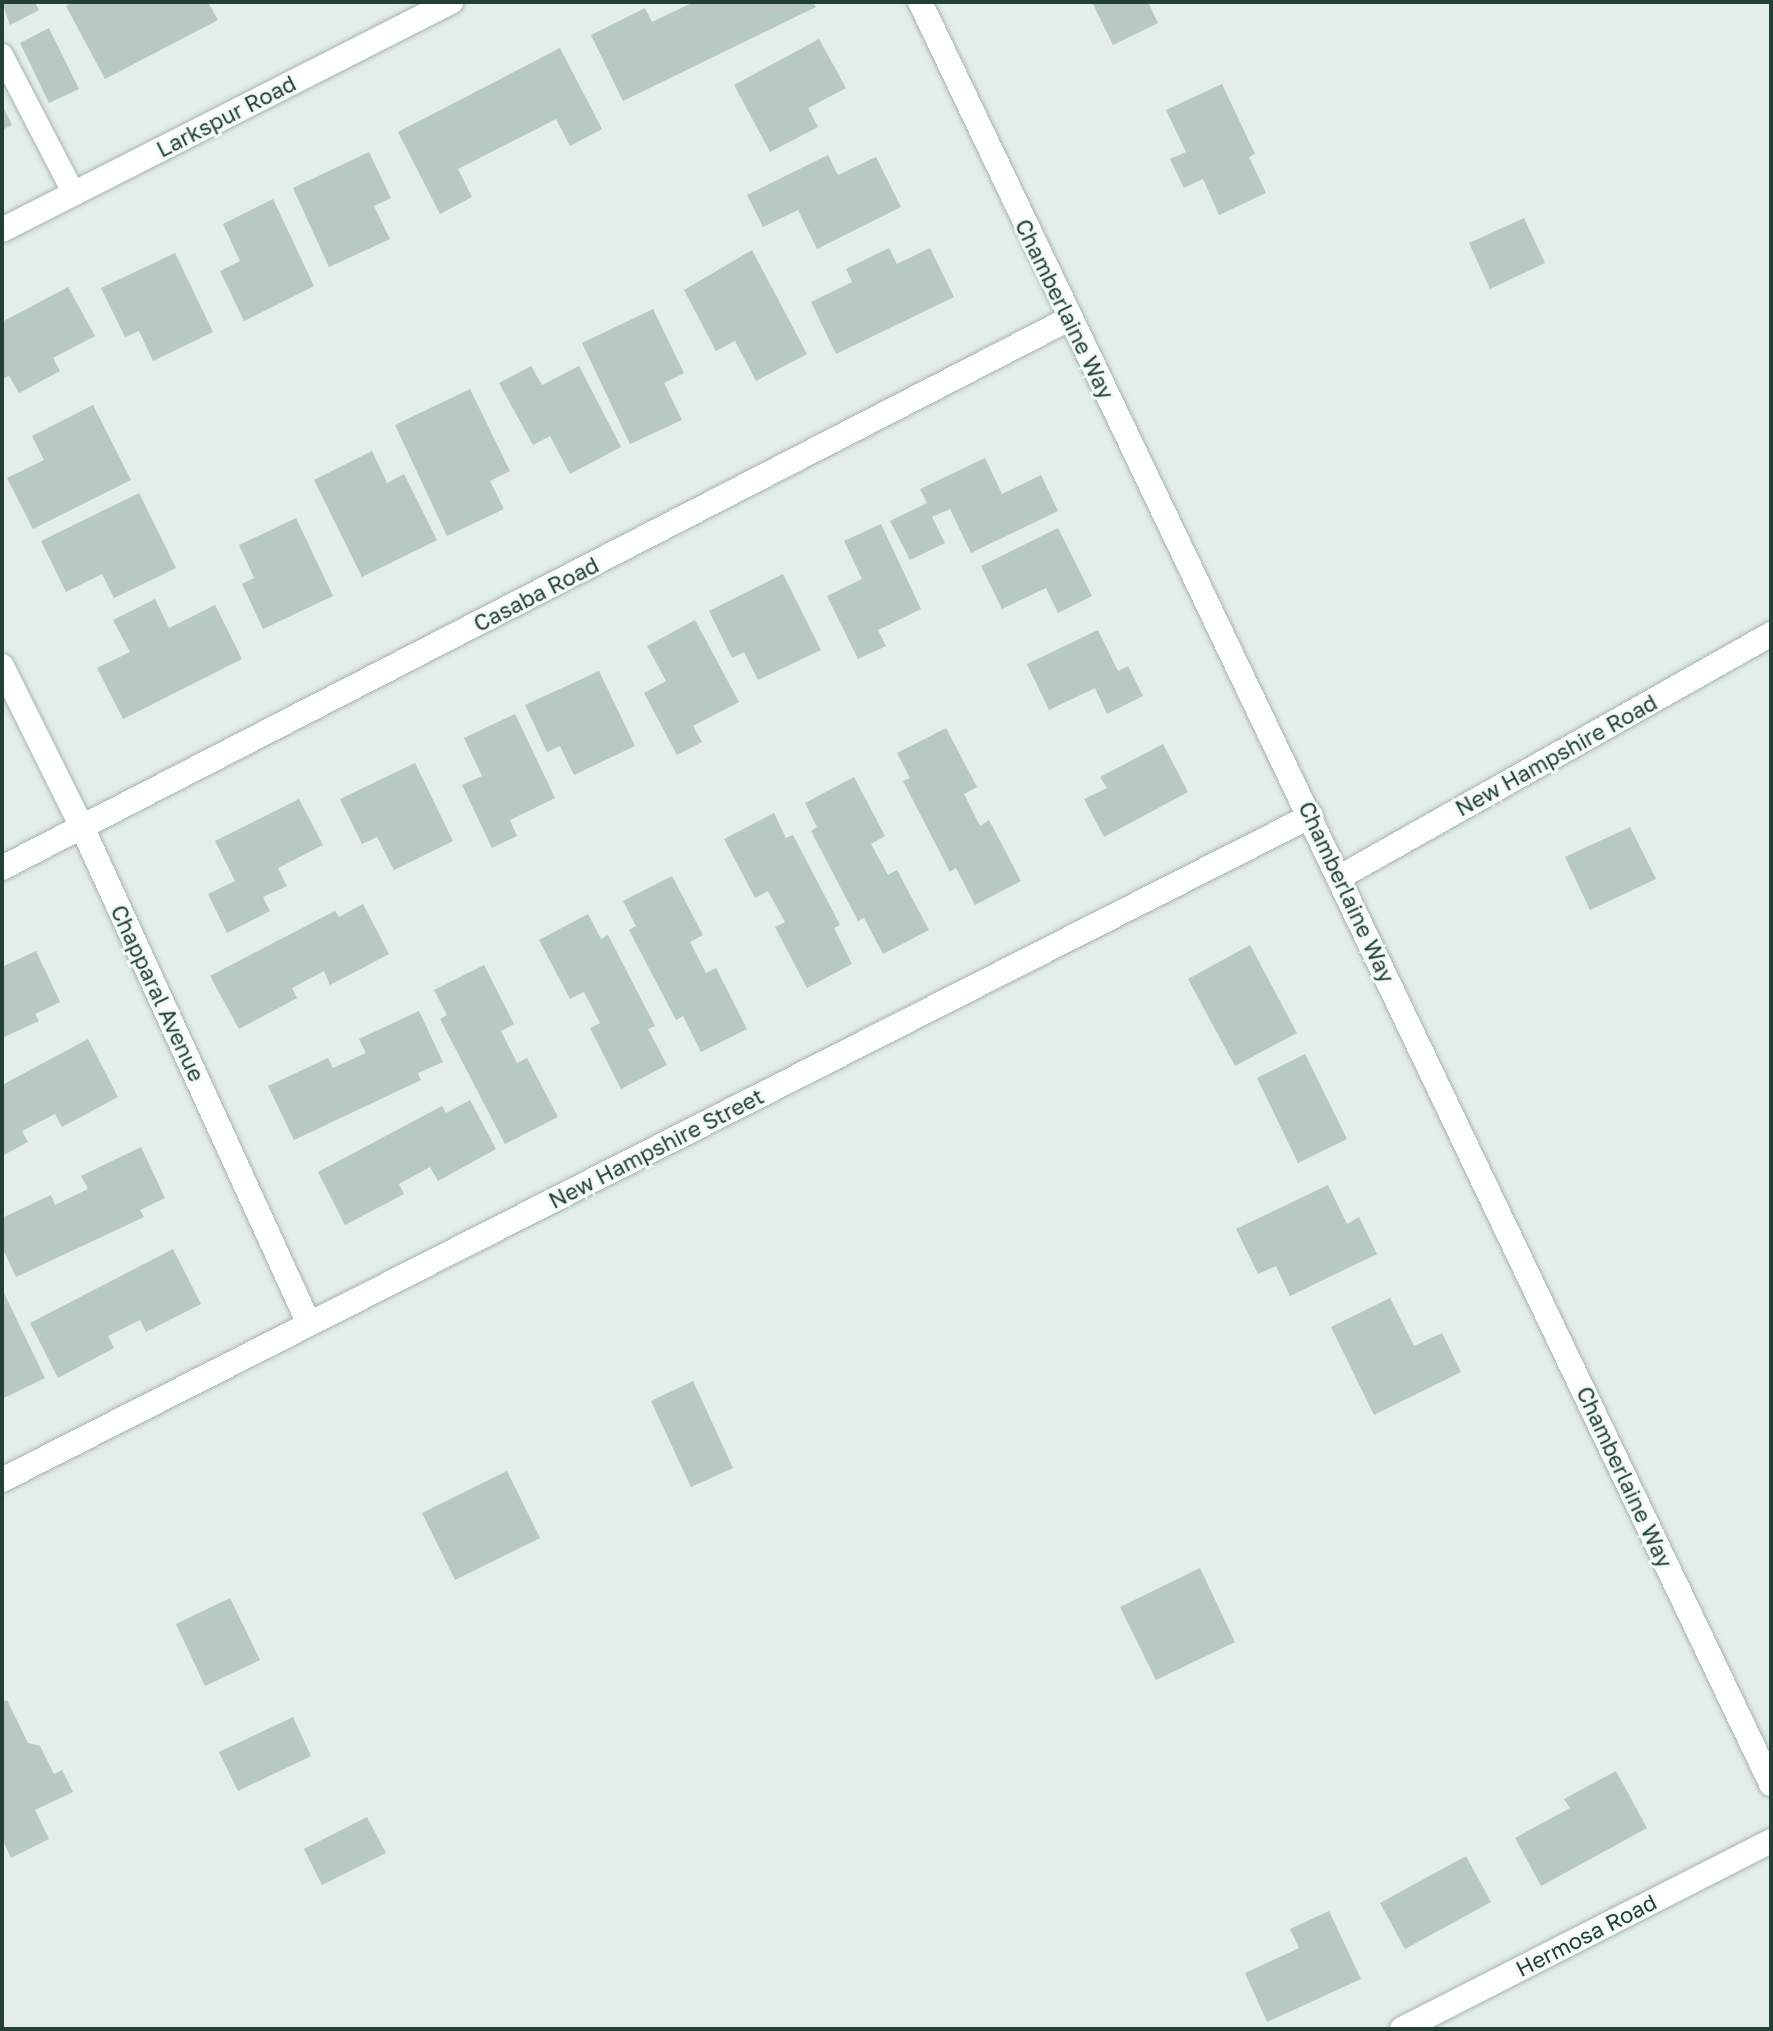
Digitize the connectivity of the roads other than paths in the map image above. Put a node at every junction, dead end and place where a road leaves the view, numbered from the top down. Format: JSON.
{"nodes":[{"id":1,"x":451,"y":2,"type":"edge"},
{"id":2,"x":920,"y":2,"type":"edge"},
{"id":3,"x":2,"y":55,"type":"edge"},
{"id":4,"x":74,"y":194,"type":"junction"},
{"id":5,"x":2,"y":230,"type":"edge"},
{"id":6,"x":1069,"y":319,"type":"junction"},
{"id":7,"x":1771,"y":634,"type":"edge"},
{"id":8,"x":2,"y":666,"type":"edge"},
{"id":9,"x":1311,"y":816,"type":"junction"},
{"id":10,"x":82,"y":827,"type":"junction"},
{"id":11,"x":2,"y":868,"type":"edge"},
{"id":12,"x":1340,"y":877,"type":"junction"},
{"id":13,"x":309,"y":1324,"type":"junction"},
{"id":14,"x":2,"y":1480,"type":"edge"},
{"id":15,"x":1771,"y":1784,"type":"edge"},
{"id":16,"x":1771,"y":1841,"type":"edge"},
{"id":17,"x":1402,"y":2029,"type":"edge"}],
"edges":[{"from":1,"to":4,"type":"street","name":"Larkspur Road"},
{"from":2,"to":6,"type":"street","name":"Chamberlaine Way"},
{"from":3,"to":4,"type":"lane"},
{"from":4,"to":5,"type":"street","name":"Larkspur Road"},
{"from":6,"to":9,"type":"street","name":"Chamberlaine Way"},
{"from":6,"to":10,"type":"street","name":"Casaba Road"},
{"from":7,"to":12,"type":"street","name":"New Hampshire Road"},
{"from":8,"to":10,"type":"street","name":"Chapparal Avenue"},
{"from":9,"to":12,"type":"street","name":"Chamberlaine Way"},
{"from":9,"to":13,"type":"street","name":"New Hampshire Street"},
{"from":10,"to":11,"type":"street","name":"Casaba Road"},
{"from":10,"to":13,"type":"street","name":"Chapparal Avenue"},
{"from":12,"to":15,"type":"street","name":"Chamberlaine Way"},
{"from":13,"to":14,"type":"street","name":"New Hampshire Street"},
{"from":16,"to":17,"type":"street","name":"Hermosa Road"}]}
